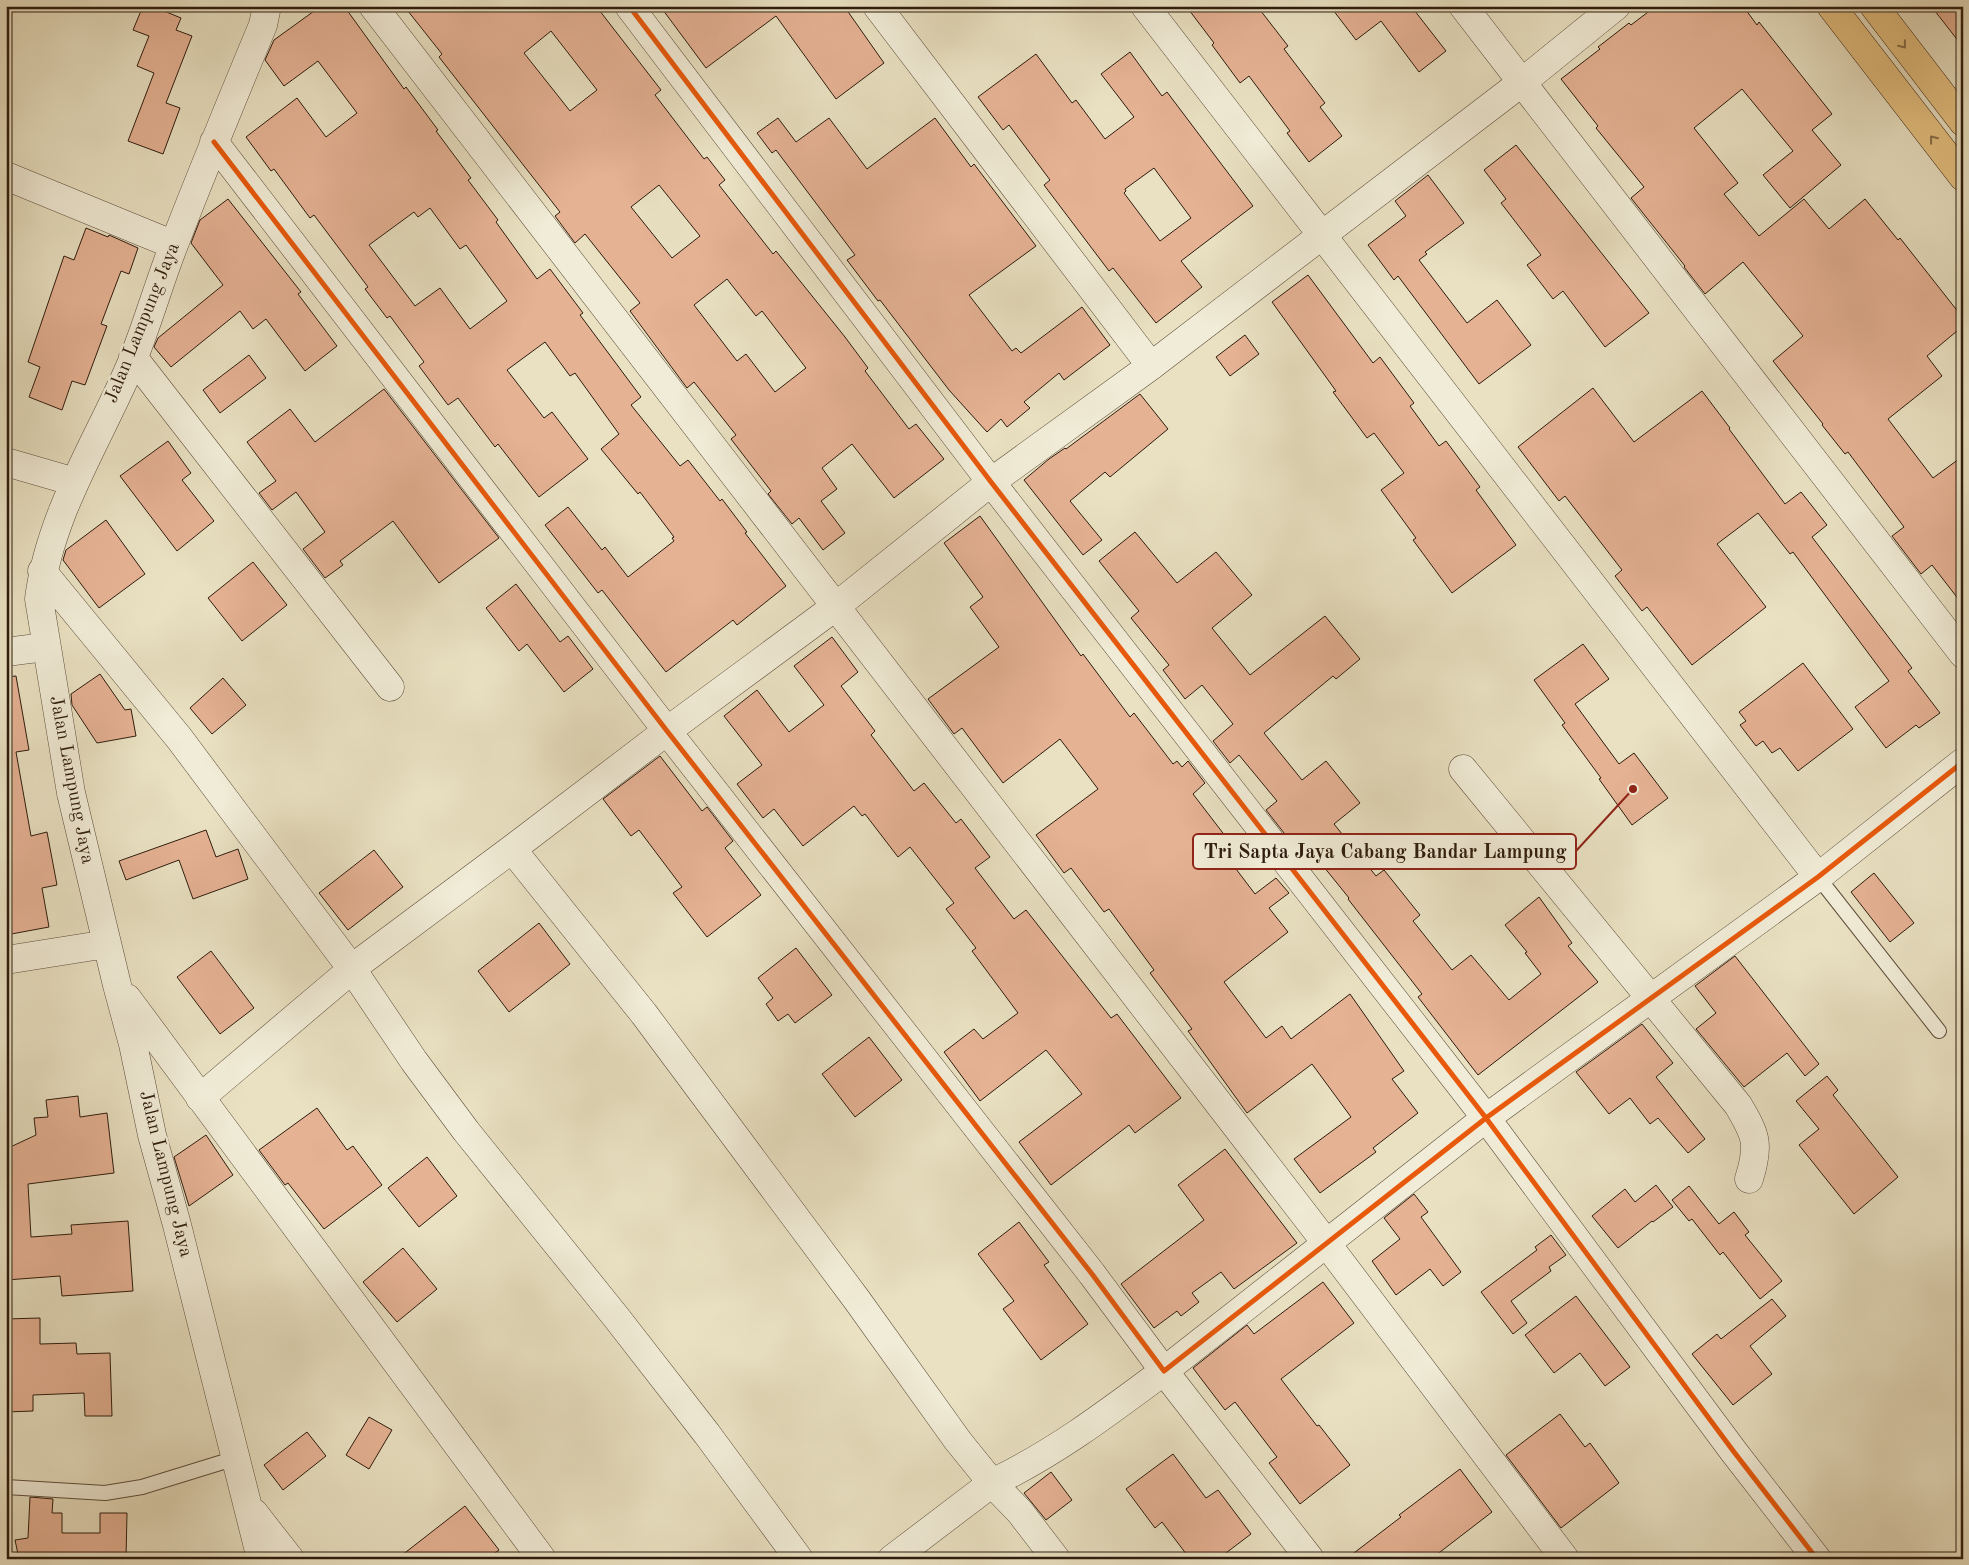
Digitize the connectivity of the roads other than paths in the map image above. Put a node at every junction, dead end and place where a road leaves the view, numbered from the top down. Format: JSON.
{"nodes":[{"id":1,"x":288,"y":6,"type":"edge"},
{"id":2,"x":373,"y":6,"type":"edge"},
{"id":3,"x":629,"y":6,"type":"edge"},
{"id":4,"x":878,"y":6,"type":"edge"},
{"id":5,"x":1145,"y":6,"type":"edge"},
{"id":6,"x":1463,"y":6,"type":"edge"},
{"id":7,"x":1616,"y":6,"type":"edge"},
{"id":8,"x":1831,"y":6,"type":"edge"},
{"id":9,"x":1874,"y":6,"type":"edge"},
{"id":10,"x":265,"y":16,"type":"edge"},
{"id":11,"x":1521,"y":83,"type":"junction"},
{"id":12,"x":1963,"y":122,"type":"edge"},
{"id":13,"x":214,"y":142,"type":"junction"},
{"id":14,"x":1959,"y":170,"type":"edge"},
{"id":15,"x":6,"y":176,"type":"edge"},
{"id":16,"x":1321,"y":236,"type":"junction"},
{"id":17,"x":174,"y":245,"type":"junction"},
{"id":18,"x":134,"y":357,"type":"junction"},
{"id":19,"x":1151,"y":366,"type":"junction"},
{"id":20,"x":6,"y":462,"type":"edge"},
{"id":21,"x":75,"y":482,"type":"junction"},
{"id":22,"x":991,"y":482,"type":"junction"},
{"id":23,"x":42,"y":571,"type":"junction"},
{"id":24,"x":835,"y":608,"type":"junction"},
{"id":25,"x":45,"y":646,"type":"junction"},
{"id":26,"x":6,"y":652,"type":"edge"},
{"id":27,"x":1963,"y":654,"type":"edge"},
{"id":28,"x":390,"y":688,"type":"dead end"},
{"id":29,"x":667,"y":731,"type":"junction"},
{"id":30,"x":1963,"y":762,"type":"edge"},
{"id":31,"x":1463,"y":769,"type":"dead end"},
{"id":32,"x":512,"y":849,"type":"junction"},
{"id":33,"x":1818,"y":877,"type":"junction"},
{"id":34,"x":107,"y":944,"type":"junction"},
{"id":35,"x":6,"y":960,"type":"edge"},
{"id":36,"x":352,"y":969,"type":"junction"},
{"id":37,"x":117,"y":985,"type":"junction"},
{"id":38,"x":1651,"y":998,"type":"junction"},
{"id":39,"x":1939,"y":1031,"type":"dead end"},
{"id":40,"x":200,"y":1098,"type":"junction"},
{"id":41,"x":1486,"y":1118,"type":"junction"},
{"id":42,"x":1748,"y":1178,"type":"dead end"},
{"id":43,"x":1327,"y":1244,"type":"junction"},
{"id":44,"x":1164,"y":1371,"type":"junction"},
{"id":45,"x":236,"y":1458,"type":"junction"},
{"id":46,"x":992,"y":1483,"type":"junction"},
{"id":47,"x":6,"y":1487,"type":"edge"},
{"id":48,"x":248,"y":1504,"type":"junction"},
{"id":49,"x":261,"y":1559,"type":"edge"},
{"id":50,"x":290,"y":1559,"type":"edge"},
{"id":51,"x":542,"y":1559,"type":"edge"},
{"id":52,"x":799,"y":1559,"type":"edge"},
{"id":53,"x":892,"y":1559,"type":"edge"},
{"id":54,"x":1056,"y":1559,"type":"edge"},
{"id":55,"x":1310,"y":1559,"type":"edge"},
{"id":56,"x":1565,"y":1559,"type":"edge"},
{"id":57,"x":1817,"y":1559,"type":"edge"}],
"edges":[{"from":1,"to":10,"type":"street"},
{"from":2,"to":24,"type":"street"},
{"from":3,"to":22,"type":"street"},
{"from":4,"to":19,"type":"street"},
{"from":5,"to":16,"type":"street"},
{"from":6,"to":11,"type":"street"},
{"from":7,"to":11,"type":"street"},
{"from":14,"to":8,"type":"main road","one_way":true},
{"from":9,"to":12,"type":"main road","one_way":true},
{"from":10,"to":13,"type":"street","name":"Jalan Lampung Jaya"},
{"from":11,"to":16,"type":"street"},
{"from":11,"to":27,"type":"street"},
{"from":13,"to":17,"type":"street","name":"Jalan Lampung Jaya"},
{"from":13,"to":29,"type":"street"},
{"from":15,"to":17,"type":"street"},
{"from":16,"to":19,"type":"street"},
{"from":16,"to":33,"type":"street"},
{"from":17,"to":18,"type":"street","name":"Jalan Lampung Jaya"},
{"from":18,"to":21,"type":"street","name":"Jalan Lampung Jaya"},
{"from":18,"to":28,"type":"street"},
{"from":19,"to":22,"type":"street"},
{"from":20,"to":21,"type":"street"},
{"from":21,"to":23,"type":"street","name":"Jalan Lampung Jaya"},
{"from":22,"to":24,"type":"street"},
{"from":22,"to":41,"type":"street"},
{"from":23,"to":25,"type":"street","name":"Jalan Lampung Jaya"},
{"from":23,"to":36,"type":"street"},
{"from":24,"to":29,"type":"street"},
{"from":24,"to":43,"type":"street"},
{"from":25,"to":26,"type":"street"},
{"from":25,"to":34,"type":"street","name":"Jalan Lampung Jaya"},
{"from":29,"to":32,"type":"street"},
{"from":29,"to":44,"type":"street"},
{"from":30,"to":33,"type":"street"},
{"from":31,"to":38,"type":"street"},
{"from":32,"to":36,"type":"street"},
{"from":32,"to":46,"type":"street"},
{"from":33,"to":38,"type":"street"},
{"from":33,"to":39,"type":"lane"},
{"from":34,"to":35,"type":"street"},
{"from":34,"to":37,"type":"street","name":"Jalan Lampung Jaya"},
{"from":36,"to":40,"type":"street"},
{"from":36,"to":52,"type":"street"},
{"from":37,"to":40,"type":"street"},
{"from":37,"to":45,"type":"street","name":"Jalan Lampung Jaya"},
{"from":38,"to":41,"type":"street"},
{"from":38,"to":42,"type":"street"},
{"from":40,"to":51,"type":"street"},
{"from":41,"to":43,"type":"street"},
{"from":41,"to":57,"type":"street"},
{"from":43,"to":44,"type":"street"},
{"from":43,"to":56,"type":"street"},
{"from":44,"to":46,"type":"street"},
{"from":44,"to":55,"type":"street"},
{"from":45,"to":47,"type":"lane"},
{"from":45,"to":48,"type":"street","name":"Jalan Lampung Jaya"},
{"from":46,"to":53,"type":"street"},
{"from":46,"to":54,"type":"street"},
{"from":48,"to":49,"type":"street","name":"Jalan Lampung Jaya"},
{"from":48,"to":50,"type":"street"}]}
